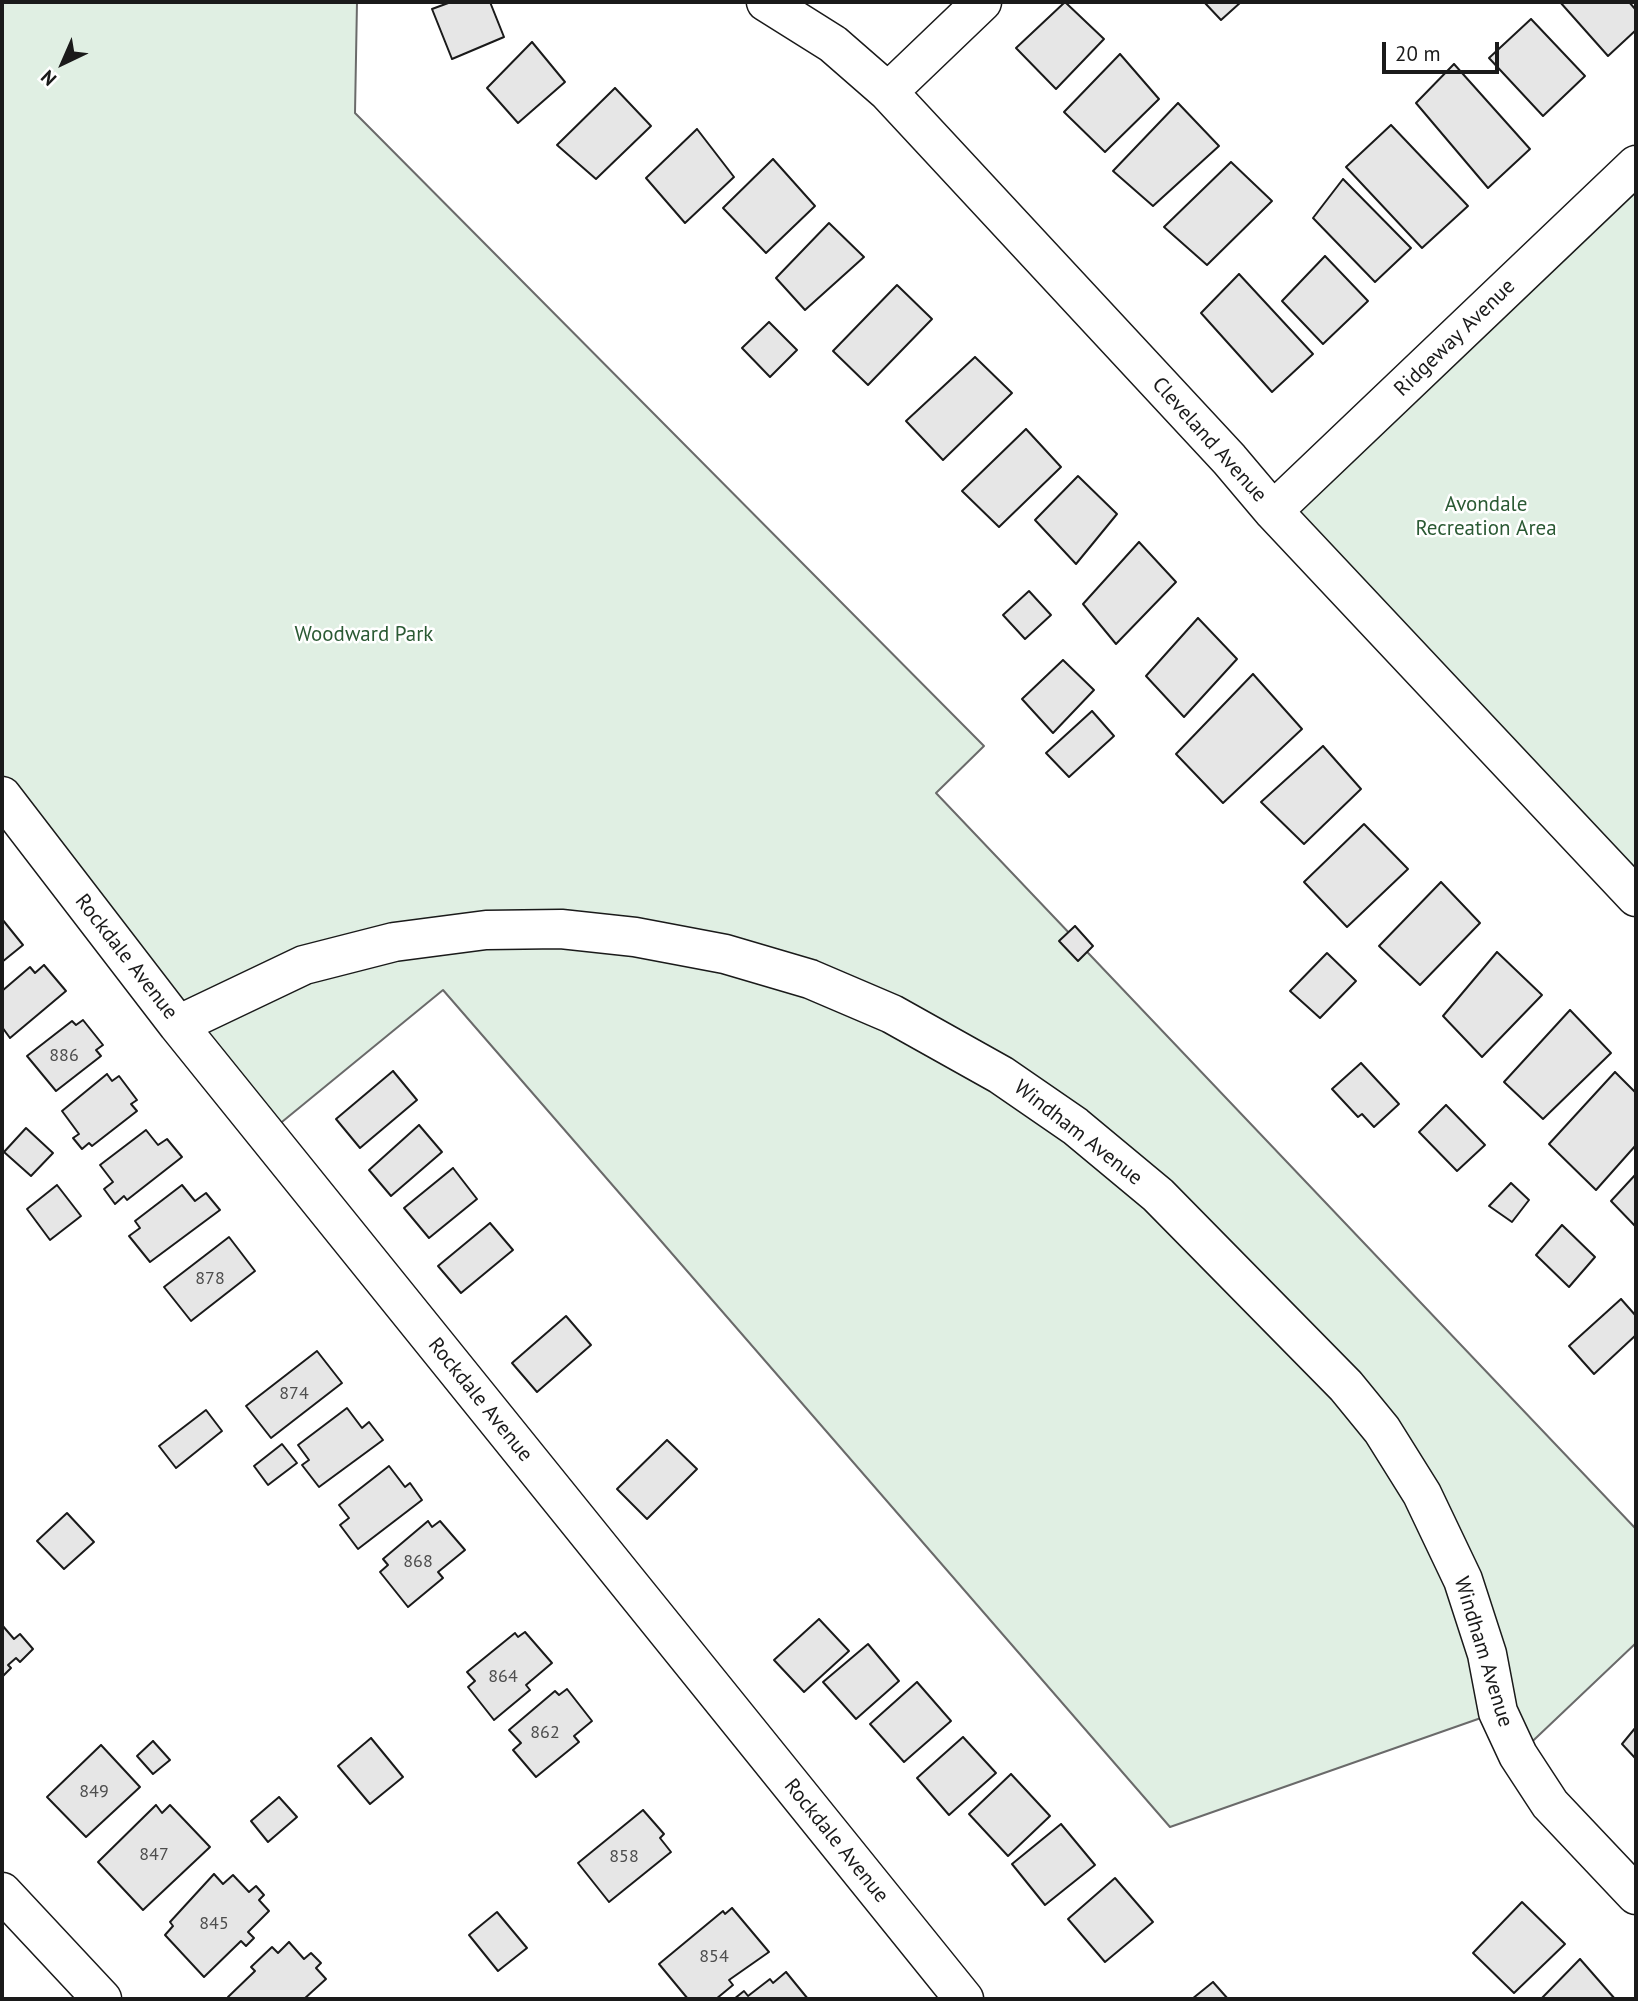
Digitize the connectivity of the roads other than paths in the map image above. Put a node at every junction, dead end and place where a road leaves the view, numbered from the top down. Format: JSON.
{"nodes":[{"id":1,"x":766,"y":2,"type":"edge"},
{"id":2,"x":982,"y":2,"type":"edge"},
{"id":3,"x":888,"y":92,"type":"junction"},
{"id":4,"x":1636,"y":165,"type":"edge"},
{"id":5,"x":1273,"y":511,"type":"junction"},
{"id":6,"x":2,"y":796,"type":"edge"},
{"id":7,"x":1636,"y":897,"type":"edge"},
{"id":8,"x":178,"y":1025,"type":"junction"},
{"id":9,"x":2,"y":1892,"type":"edge"},
{"id":10,"x":1636,"y":1895,"type":"edge"},
{"id":11,"x":102,"y":1999,"type":"edge"},
{"id":12,"x":964,"y":1999,"type":"edge"}],
"edges":[{"from":1,"to":3,"type":"street","name":"Cleveland Avenue"},
{"from":2,"to":3,"type":"street"},
{"from":3,"to":5,"type":"street","name":"Cleveland Avenue"},
{"from":4,"to":5,"type":"street","name":"Ridgeway Avenue"},
{"from":5,"to":7,"type":"street","name":"Cleveland Avenue"},
{"from":6,"to":8,"type":"street","name":"Rockdale Avenue"},
{"from":8,"to":10,"type":"street","name":"Windham Avenue"},
{"from":8,"to":12,"type":"street","name":"Rockdale Avenue"},
{"from":9,"to":11,"type":"street"}]}
